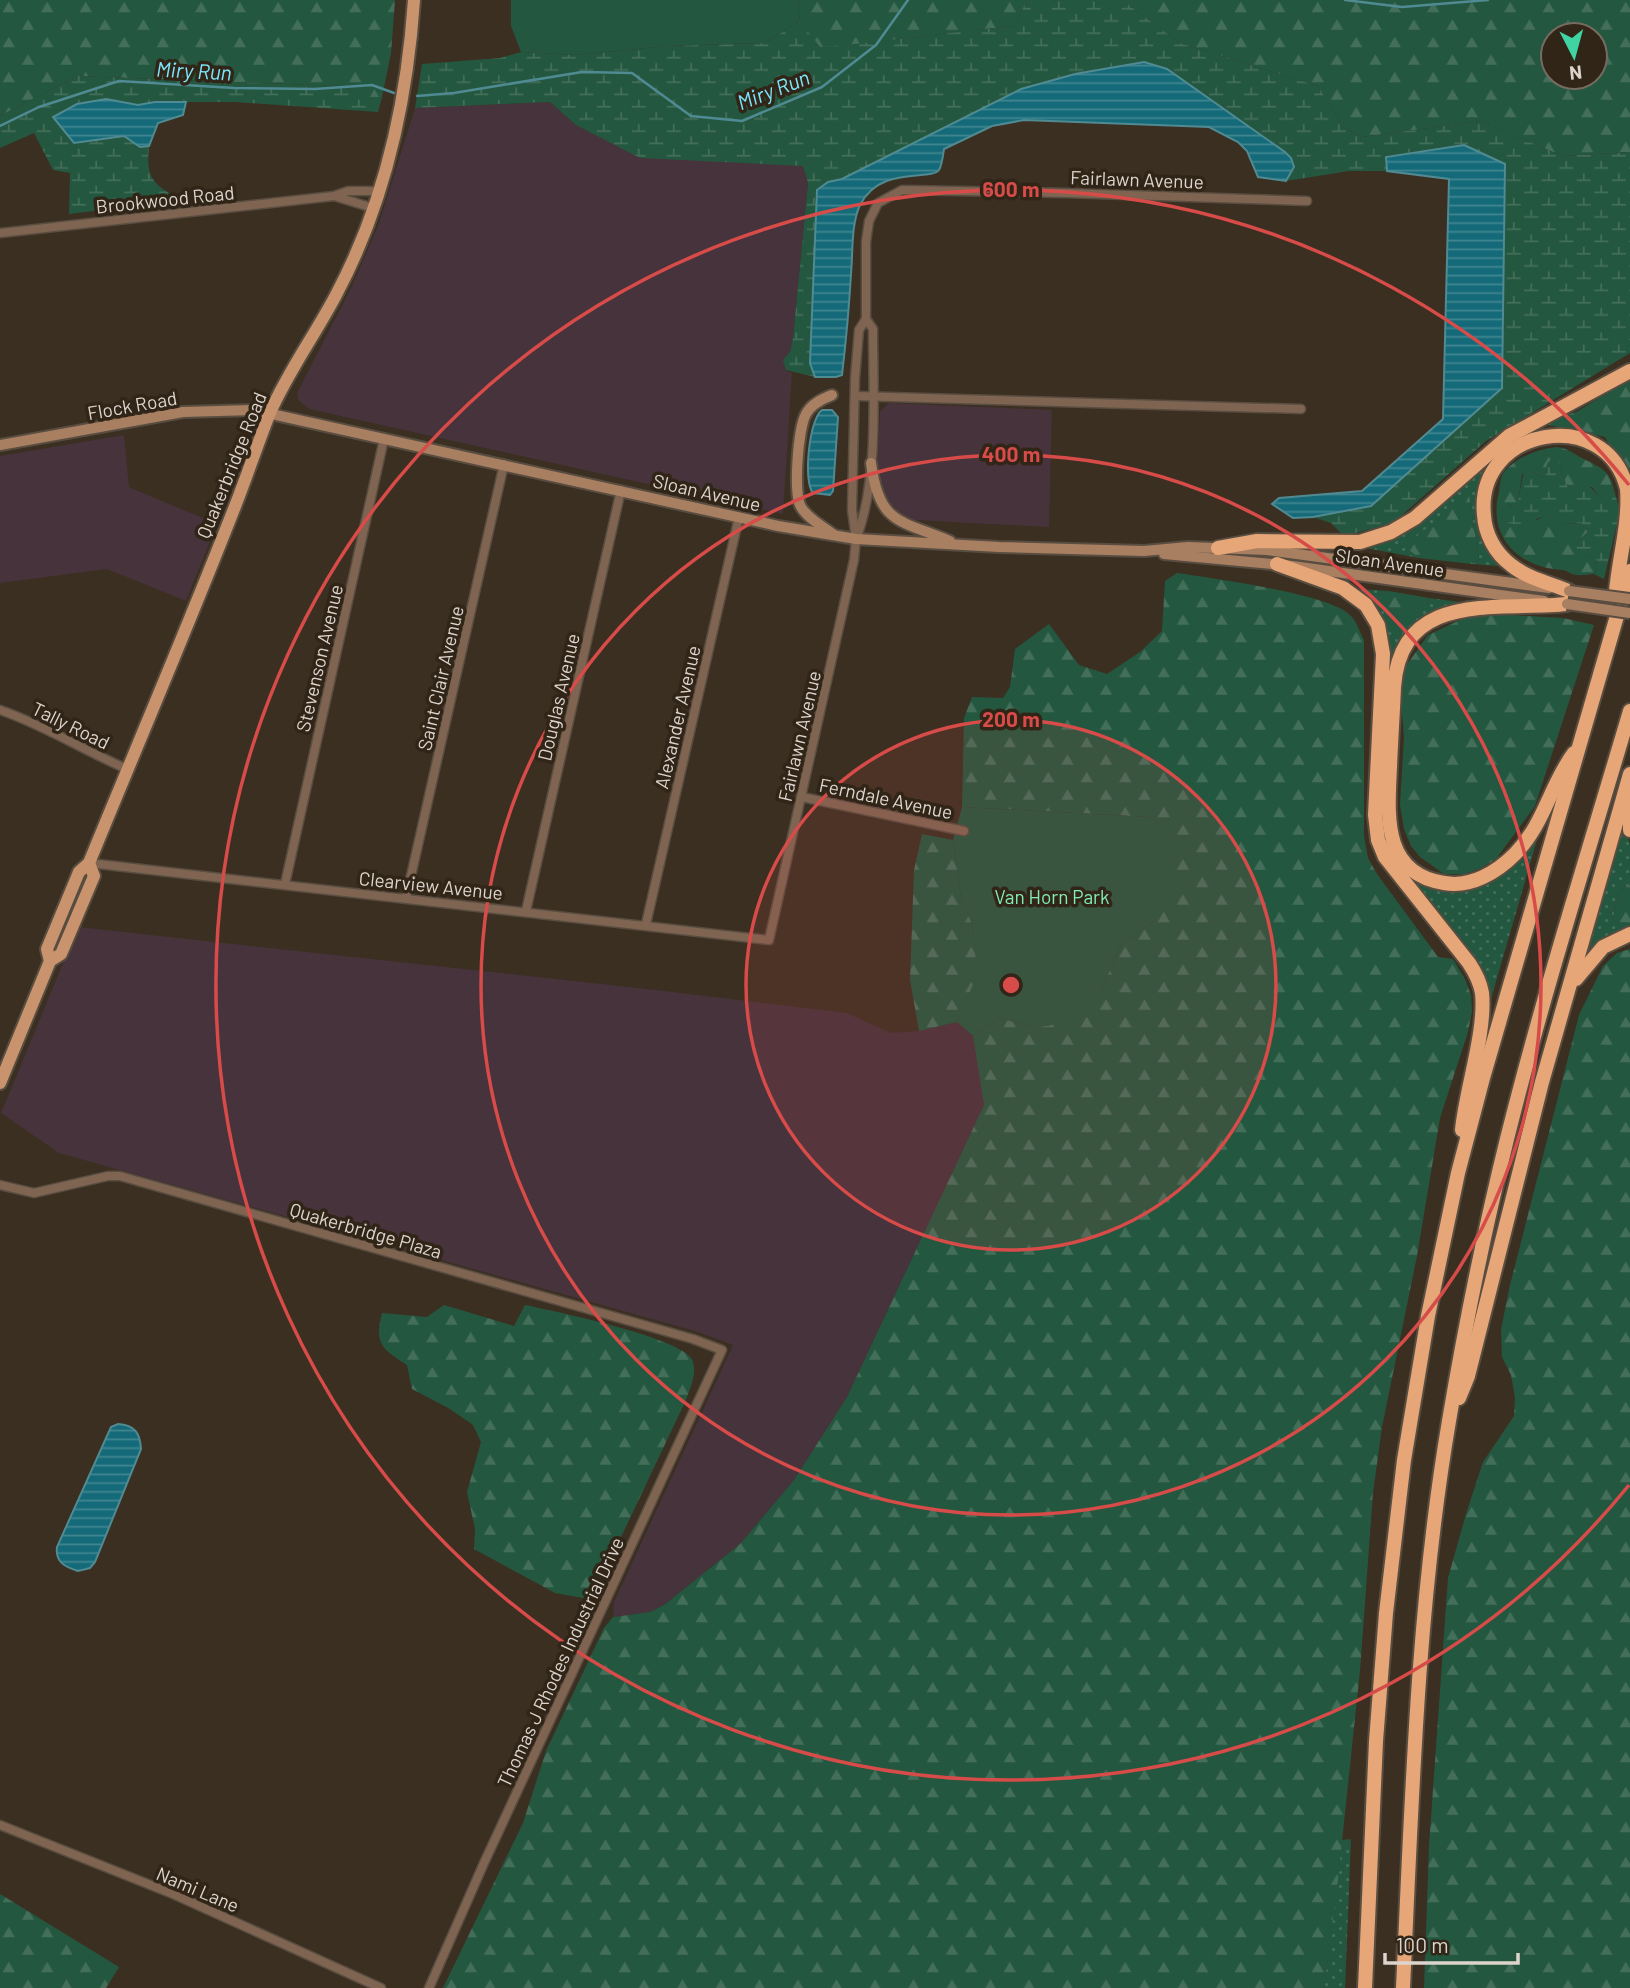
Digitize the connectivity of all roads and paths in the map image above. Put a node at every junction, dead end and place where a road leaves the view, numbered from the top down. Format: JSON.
{"nodes":[{"id":1,"x":414,"y":0,"type":"edge"},
{"id":2,"x":380,"y":191,"type":"junction"},
{"id":3,"x":334,"y":196,"type":"junction"},
{"id":4,"x":1307,"y":201,"type":"dead end"},
{"id":5,"x":373,"y":208,"type":"junction"},
{"id":6,"x":0,"y":233,"type":"edge"},
{"id":7,"x":866,"y":319,"type":"junction"},
{"id":8,"x":1630,"y":371,"type":"edge"},
{"id":9,"x":832,"y":395,"type":"dead end"},
{"id":10,"x":856,"y":396,"type":"junction"},
{"id":11,"x":873,"y":397,"type":"junction"},
{"id":12,"x":1301,"y":409,"type":"dead end"},
{"id":13,"x":270,"y":413,"type":"junction"},
{"id":14,"x":384,"y":439,"type":"junction"},
{"id":15,"x":0,"y":445,"type":"edge"},
{"id":16,"x":871,"y":463,"type":"junction"},
{"id":17,"x":504,"y":464,"type":"junction"},
{"id":18,"x":621,"y":490,"type":"junction"},
{"id":19,"x":739,"y":517,"type":"junction"},
{"id":20,"x":835,"y":536,"type":"junction"},
{"id":21,"x":856,"y":539,"type":"junction"},
{"id":22,"x":958,"y":544,"type":"junction"},
{"id":23,"x":1218,"y":548,"type":"junction"},
{"id":24,"x":1144,"y":551,"type":"junction"},
{"id":25,"x":1277,"y":564,"type":"junction"},
{"id":26,"x":1630,"y":571,"type":"edge"},
{"id":27,"x":1568,"y":597,"type":"junction"},
{"id":28,"x":1630,"y":599,"type":"edge"},
{"id":29,"x":1630,"y":612,"type":"edge"},
{"id":30,"x":1614,"y":626,"type":"junction"},
{"id":31,"x":0,"y":710,"type":"edge"},
{"id":32,"x":1630,"y":711,"type":"edge"},
{"id":33,"x":1580,"y":747,"type":"junction"},
{"id":34,"x":127,"y":769,"type":"junction"},
{"id":35,"x":1630,"y":774,"type":"edge"},
{"id":36,"x":802,"y":797,"type":"junction"},
{"id":37,"x":1630,"y":803,"type":"edge"},
{"id":38,"x":1630,"y":830,"type":"edge"},
{"id":39,"x":964,"y":831,"type":"dead end"},
{"id":40,"x":89,"y":863,"type":"junction"},
{"id":41,"x":285,"y":884,"type":"junction"},
{"id":42,"x":406,"y":898,"type":"junction"},
{"id":43,"x":526,"y":911,"type":"junction"},
{"id":44,"x":646,"y":925,"type":"junction"},
{"id":45,"x":1630,"y":934,"type":"edge"},
{"id":46,"x":769,"y":940,"type":"joint"},
{"id":47,"x":1569,"y":988,"type":"junction"},
{"id":48,"x":0,"y":1083,"type":"edge"},
{"id":49,"x":1458,"y":1173,"type":"junction"},
{"id":50,"x":0,"y":1185,"type":"edge"},
{"id":51,"x":722,"y":1350,"type":"joint"},
{"id":52,"x":1449,"y":1422,"type":"junction"},
{"id":53,"x":0,"y":1825,"type":"edge"},
{"id":54,"x":381,"y":1988,"type":"edge"},
{"id":55,"x":429,"y":1988,"type":"edge"},
{"id":56,"x":1365,"y":1988,"type":"edge"},
{"id":57,"x":1403,"y":1988,"type":"edge"}],
"edges":[{"from":1,"to":2,"type":"main road","name":"Quakerbridge Road"},
{"from":2,"to":3,"type":"street","name":"Brookwood Road"},
{"from":2,"to":5,"type":"main road","name":"Quakerbridge Road"},
{"from":3,"to":5,"type":"street","name":"Brookwood Road"},
{"from":3,"to":6,"type":"street","name":"Brookwood Road"},
{"from":4,"to":7,"type":"street","name":"Fairlawn Avenue"},
{"from":5,"to":13,"type":"main road","name":"Quakerbridge Road"},
{"from":7,"to":10,"type":"street","name":"Fairlawn Avenue"},
{"from":7,"to":11,"type":"street","name":"Fairlawn Avenue"},
{"from":8,"to":23,"type":"highway"},
{"from":9,"to":20,"type":"main road"},
{"from":10,"to":11,"type":"street"},
{"from":10,"to":21,"type":"street","name":"Fairlawn Avenue"},
{"from":11,"to":12,"type":"street"},
{"from":11,"to":16,"type":"street","name":"Fairlawn Avenue"},
{"from":13,"to":14,"type":"main road","name":"Sloan Avenue"},
{"from":13,"to":15,"type":"main road","name":"Flock Road"},
{"from":13,"to":34,"type":"main road","name":"Quakerbridge Road"},
{"from":14,"to":17,"type":"main road","name":"Sloan Avenue"},
{"from":14,"to":41,"type":"street","name":"Stevenson Avenue"},
{"from":16,"to":21,"type":"street","name":"Fairlawn Avenue"},
{"from":16,"to":22,"type":"main road"},
{"from":17,"to":18,"type":"main road","name":"Sloan Avenue"},
{"from":17,"to":42,"type":"street","name":"Saint Clair Avenue"},
{"from":18,"to":19,"type":"main road","name":"Sloan Avenue"},
{"from":18,"to":43,"type":"street","name":"Douglas Avenue"},
{"from":19,"to":20,"type":"main road","name":"Sloan Avenue"},
{"from":19,"to":44,"type":"street","name":"Alexander Avenue"},
{"from":20,"to":21,"type":"main road","name":"Sloan Avenue"},
{"from":21,"to":22,"type":"main road","name":"Sloan Avenue"},
{"from":21,"to":36,"type":"street","name":"Fairlawn Avenue"},
{"from":22,"to":24,"type":"main road","name":"Sloan Avenue"},
{"from":23,"to":24,"type":"main road","name":"Sloan Avenue"},
{"from":23,"to":27,"type":"main road","name":"Sloan Avenue"},
{"from":24,"to":25,"type":"main road","name":"Sloan Avenue"},
{"from":25,"to":27,"type":"main road","name":"Sloan Avenue"},
{"from":25,"to":49,"type":"highway"},
{"from":26,"to":30,"type":"highway"},
{"from":27,"to":28,"type":"main road","name":"Sloan Avenue","bridge":true},
{"from":27,"to":29,"type":"main road","name":"Sloan Avenue","bridge":true},
{"from":27,"to":30,"type":"highway"},
{"from":27,"to":33,"type":"highway"},
{"from":30,"to":33,"type":"highway"},
{"from":31,"to":34,"type":"street","name":"Tally Road"},
{"from":32,"to":52,"type":"highway"},
{"from":33,"to":49,"type":"highway"},
{"from":34,"to":40,"type":"main road","name":"Quakerbridge Road"},
{"from":35,"to":47,"type":"highway"},
{"from":36,"to":39,"type":"street","name":"Ferndale Avenue"},
{"from":36,"to":46,"type":"street","name":"Fairlawn Avenue"},
{"from":37,"to":38,"type":"highway"},
{"from":40,"to":41,"type":"street","name":"Clearview Avenue"},
{"from":40,"to":48,"type":"main road","name":"Quakerbridge Road"},
{"from":41,"to":42,"type":"street","name":"Clearview Avenue"},
{"from":42,"to":43,"type":"street","name":"Clearview Avenue"},
{"from":43,"to":44,"type":"street","name":"Clearview Avenue"},
{"from":44,"to":46,"type":"street","name":"Clearview Avenue"},
{"from":45,"to":47,"type":"highway"},
{"from":47,"to":52,"type":"highway"},
{"from":49,"to":56,"type":"highway"},
{"from":50,"to":51,"type":"street","name":"Quakerbridge Plaza"},
{"from":51,"to":55,"type":"street","name":"Thomas J Rhodes Industrial Drive"},
{"from":52,"to":57,"type":"highway"},
{"from":53,"to":54,"type":"street","name":"Nami Lane"}]}
